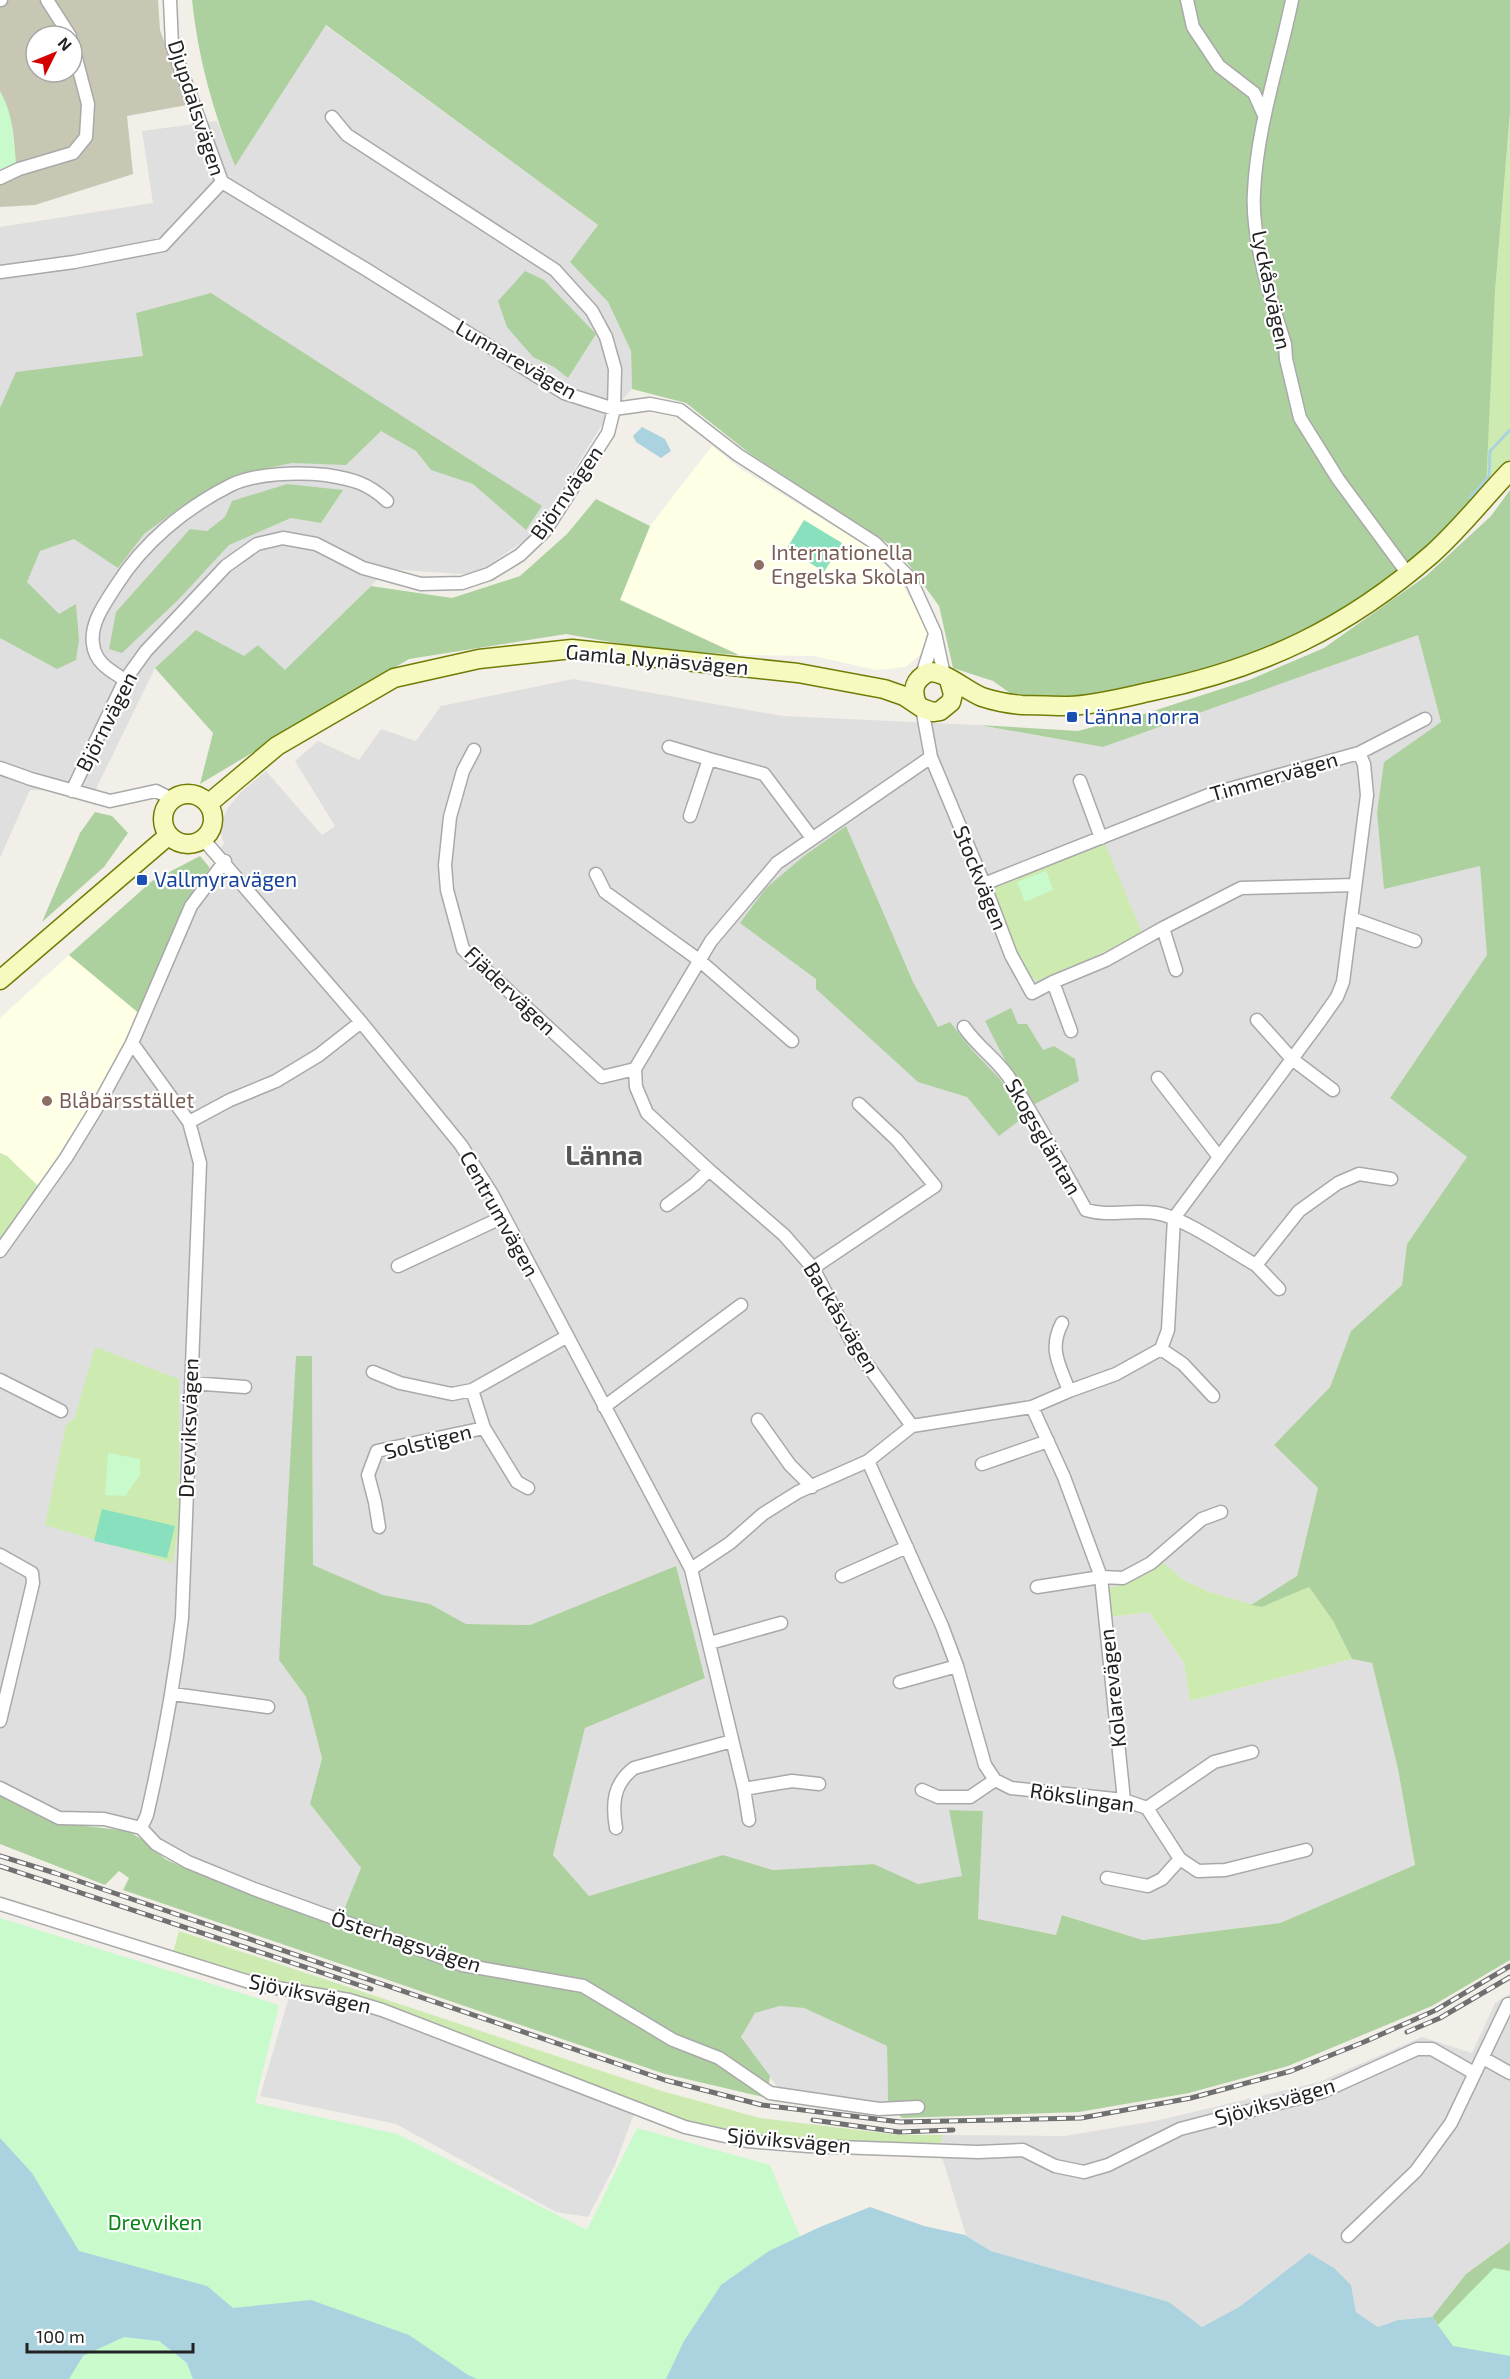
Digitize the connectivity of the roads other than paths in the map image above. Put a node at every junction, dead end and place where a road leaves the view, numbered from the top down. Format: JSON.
{"nodes":[{"id":1,"x":47,"y":0,"type":"edge"},
{"id":2,"x":170,"y":0,"type":"edge"},
{"id":3,"x":1187,"y":0,"type":"edge"},
{"id":4,"x":1292,"y":0,"type":"edge"},
{"id":5,"x":62,"y":24,"type":"edge"},
{"id":6,"x":83,"y":84,"type":"edge"},
{"id":7,"x":1263,"y":113,"type":"junction"},
{"id":8,"x":332,"y":117,"type":"dead end"},
{"id":9,"x":0,"y":178,"type":"edge"},
{"id":10,"x":222,"y":182,"type":"junction"},
{"id":11,"x":0,"y":272,"type":"edge"},
{"id":12,"x":614,"y":409,"type":"junction"},
{"id":13,"x":1510,"y":471,"type":"edge"},
{"id":14,"x":387,"y":501,"type":"dead end"},
{"id":15,"x":1408,"y":574,"type":"junction"},
{"id":16,"x":935,"y":633,"type":"junction"},
{"id":17,"x":947,"y":677,"type":"junction"},
{"id":18,"x":920,"y":678,"type":"junction"},
{"id":19,"x":124,"y":680,"type":"junction"},
{"id":20,"x":858,"y":683,"type":"junction"},
{"id":21,"x":982,"y":697,"type":"junction"},
{"id":22,"x":920,"y":706,"type":"junction"},
{"id":23,"x":945,"y":706,"type":"junction"},
{"id":24,"x":1425,"y":719,"type":"dead end"},
{"id":25,"x":928,"y":738,"type":"junction"},
{"id":26,"x":669,"y":747,"type":"dead end"},
{"id":27,"x":474,"y":750,"type":"dead end"},
{"id":28,"x":931,"y":757,"type":"junction"},
{"id":29,"x":709,"y":759,"type":"junction"},
{"id":30,"x":1366,"y":759,"type":"junction"},
{"id":31,"x":0,"y":768,"type":"edge"},
{"id":32,"x":1080,"y":781,"type":"dead end"},
{"id":33,"x":72,"y":791,"type":"junction"},
{"id":34,"x":172,"y":800,"type":"junction"},
{"id":35,"x":208,"y":804,"type":"junction"},
{"id":36,"x":690,"y":816,"type":"dead end"},
{"id":37,"x":169,"y":835,"type":"junction"},
{"id":38,"x":812,"y":838,"type":"junction"},
{"id":39,"x":1101,"y":838,"type":"junction"},
{"id":40,"x":203,"y":839,"type":"junction"},
{"id":41,"x":225,"y":861,"type":"junction"},
{"id":42,"x":596,"y":874,"type":"dead end"},
{"id":43,"x":984,"y":884,"type":"junction"},
{"id":44,"x":1355,"y":885,"type":"junction"},
{"id":45,"x":1350,"y":918,"type":"junction"},
{"id":46,"x":1163,"y":928,"type":"junction"},
{"id":47,"x":1415,"y":941,"type":"dead end"},
{"id":48,"x":699,"y":960,"type":"junction"},
{"id":49,"x":1176,"y":970,"type":"dead end"},
{"id":50,"x":0,"y":980,"type":"edge"},
{"id":51,"x":1053,"y":982,"type":"junction"},
{"id":52,"x":1257,"y":1020,"type":"dead end"},
{"id":53,"x":361,"y":1022,"type":"junction"},
{"id":54,"x":964,"y":1027,"type":"dead end"},
{"id":55,"x":1071,"y":1031,"type":"dead end"},
{"id":56,"x":792,"y":1041,"type":"dead end"},
{"id":57,"x":132,"y":1043,"type":"junction"},
{"id":58,"x":1292,"y":1059,"type":"junction"},
{"id":59,"x":635,"y":1069,"type":"junction"},
{"id":60,"x":1158,"y":1078,"type":"dead end"},
{"id":61,"x":1333,"y":1090,"type":"dead end"},
{"id":62,"x":859,"y":1104,"type":"dead end"},
{"id":63,"x":189,"y":1122,"type":"junction"},
{"id":64,"x":1219,"y":1156,"type":"junction"},
{"id":65,"x":709,"y":1170,"type":"junction"},
{"id":66,"x":1391,"y":1179,"type":"dead end"},
{"id":67,"x":668,"y":1205,"type":"dead end"},
{"id":68,"x":503,"y":1217,"type":"junction"},
{"id":69,"x":1174,"y":1218,"type":"junction"},
{"id":70,"x":0,"y":1251,"type":"edge"},
{"id":71,"x":1256,"y":1265,"type":"junction"},
{"id":72,"x":398,"y":1266,"type":"dead end"},
{"id":73,"x":813,"y":1268,"type":"junction"},
{"id":74,"x":1279,"y":1288,"type":"dead end"},
{"id":75,"x":741,"y":1305,"type":"dead end"},
{"id":76,"x":1062,"y":1323,"type":"dead end"},
{"id":77,"x":566,"y":1337,"type":"junction"},
{"id":78,"x":1161,"y":1349,"type":"junction"},
{"id":79,"x":373,"y":1372,"type":"dead end"},
{"id":80,"x":0,"y":1380,"type":"edge"},
{"id":81,"x":191,"y":1383,"type":"junction"},
{"id":82,"x":245,"y":1387,"type":"dead end"},
{"id":83,"x":472,"y":1390,"type":"junction"},
{"id":84,"x":1069,"y":1391,"type":"junction"},
{"id":85,"x":1213,"y":1396,"type":"dead end"},
{"id":86,"x":604,"y":1407,"type":"junction"},
{"id":87,"x":1032,"y":1407,"type":"junction"},
{"id":88,"x":61,"y":1411,"type":"dead end"},
{"id":89,"x":758,"y":1420,"type":"dead end"},
{"id":90,"x":912,"y":1426,"type":"junction"},
{"id":91,"x":484,"y":1428,"type":"junction"},
{"id":92,"x":1048,"y":1441,"type":"junction"},
{"id":93,"x":868,"y":1461,"type":"junction"},
{"id":94,"x":982,"y":1464,"type":"dead end"},
{"id":95,"x":812,"y":1487,"type":"junction"},
{"id":96,"x":528,"y":1488,"type":"dead end"},
{"id":97,"x":1221,"y":1512,"type":"dead end"},
{"id":98,"x":379,"y":1527,"type":"dead end"},
{"id":99,"x":907,"y":1546,"type":"junction"},
{"id":100,"x":0,"y":1555,"type":"edge"},
{"id":101,"x":691,"y":1569,"type":"junction"},
{"id":102,"x":842,"y":1576,"type":"dead end"},
{"id":103,"x":1101,"y":1577,"type":"junction"},
{"id":104,"x":1037,"y":1587,"type":"dead end"},
{"id":105,"x":781,"y":1623,"type":"dead end"},
{"id":106,"x":710,"y":1643,"type":"junction"},
{"id":107,"x":957,"y":1666,"type":"junction"},
{"id":108,"x":900,"y":1682,"type":"dead end"},
{"id":109,"x":172,"y":1695,"type":"junction"},
{"id":110,"x":268,"y":1707,"type":"dead end"},
{"id":111,"x":0,"y":1721,"type":"edge"},
{"id":112,"x":732,"y":1741,"type":"junction"},
{"id":113,"x":1252,"y":1752,"type":"dead end"},
{"id":114,"x":995,"y":1780,"type":"junction"},
{"id":115,"x":819,"y":1784,"type":"dead end"},
{"id":116,"x":0,"y":1788,"type":"edge"},
{"id":117,"x":744,"y":1789,"type":"junction"},
{"id":118,"x":922,"y":1790,"type":"dead end"},
{"id":119,"x":1124,"y":1800,"type":"junction"},
{"id":120,"x":1147,"y":1808,"type":"junction"},
{"id":121,"x":749,"y":1820,"type":"dead end"},
{"id":122,"x":141,"y":1828,"type":"junction"},
{"id":123,"x":616,"y":1828,"type":"dead end"},
{"id":124,"x":1306,"y":1850,"type":"dead end"},
{"id":125,"x":1180,"y":1859,"type":"junction"},
{"id":126,"x":1107,"y":1878,"type":"dead end"},
{"id":127,"x":0,"y":1904,"type":"edge"},
{"id":128,"x":1508,"y":2004,"type":"dead end"},
{"id":129,"x":1483,"y":2058,"type":"junction"},
{"id":130,"x":1474,"y":2073,"type":"junction"},
{"id":131,"x":1510,"y":2073,"type":"edge"},
{"id":132,"x":918,"y":2107,"type":"dead end"},
{"id":133,"x":1347,"y":2236,"type":"dead end"}],
"edges":[{"from":1,"to":5,"type":"street"},
{"from":2,"to":10,"type":"street","name":"Djupdalsvägen"},
{"from":3,"to":7,"type":"street"},
{"from":4,"to":7,"type":"street","name":"Lyckåsvägen"},
{"from":6,"to":9,"type":"street"},
{"from":7,"to":15,"type":"street","name":"Lyckåsvägen"},
{"from":8,"to":12,"type":"street","name":"Björnvägen"},
{"from":10,"to":11,"type":"street","name":"Djupdalsvägen"},
{"from":10,"to":12,"type":"street","name":"Lunnarevägen"},
{"from":12,"to":16,"type":"street","name":"Lunnarevägen"},
{"from":12,"to":19,"type":"street","name":"Björnvägen"},
{"from":13,"to":15,"type":"street","name":"Gamla Nynäsvägen"},
{"from":14,"to":19,"type":"street"},
{"from":15,"to":21,"type":"street","name":"Gamla Nynäsvägen"},
{"from":16,"to":17,"type":"street","name":"Lunnarevägen"},
{"from":16,"to":18,"type":"street"},
{"from":17,"to":18,"type":"street","name":"Gamla Nynäsvägen"},
{"from":17,"to":21,"type":"street","name":"Gamla Nynäsvägen"},
{"from":17,"to":23,"type":"street"},
{"from":18,"to":20,"type":"street","name":"Gamla Nynäsvägen"},
{"from":18,"to":22,"type":"street"},
{"from":19,"to":33,"type":"street","name":"Björnvägen"},
{"from":20,"to":22,"type":"street","name":"Gamla Nynäsvägen"},
{"from":20,"to":35,"type":"street","name":"Gamla Nynäsvägen"},
{"from":21,"to":23,"type":"street","name":"Gamla Nynäsvägen"},
{"from":22,"to":23,"type":"street","name":"Gamla Nynäsvägen"},
{"from":22,"to":25,"type":"street","name":"Stockvägen"},
{"from":23,"to":25,"type":"street"},
{"from":24,"to":30,"type":"street"},
{"from":25,"to":28,"type":"street","name":"Stockvägen"},
{"from":26,"to":29,"type":"street"},
{"from":27,"to":59,"type":"street","name":"Fjädervägen"},
{"from":28,"to":38,"type":"street"},
{"from":28,"to":43,"type":"street","name":"Stockvägen"},
{"from":29,"to":36,"type":"street"},
{"from":29,"to":38,"type":"street"},
{"from":30,"to":39,"type":"street","name":"Timmervägen"},
{"from":30,"to":44,"type":"street","name":"Timmervägen"},
{"from":31,"to":33,"type":"street"},
{"from":32,"to":39,"type":"street"},
{"from":33,"to":34,"type":"street"},
{"from":34,"to":35,"type":"street"},
{"from":34,"to":37,"type":"street"},
{"from":35,"to":40,"type":"street"},
{"from":37,"to":40,"type":"street"},
{"from":37,"to":50,"type":"street"},
{"from":38,"to":48,"type":"street"},
{"from":39,"to":43,"type":"street","name":"Timmervägen"},
{"from":40,"to":41,"type":"street","name":"Centrumvägen"},
{"from":41,"to":53,"type":"street","name":"Centrumvägen"},
{"from":41,"to":57,"type":"street"},
{"from":42,"to":48,"type":"street"},
{"from":43,"to":51,"type":"street","name":"Stockvägen"},
{"from":44,"to":45,"type":"street","name":"Timmervägen"},
{"from":44,"to":46,"type":"street","name":"Stockvägen"},
{"from":45,"to":47,"type":"street"},
{"from":45,"to":58,"type":"street","name":"Timmervägen"},
{"from":46,"to":49,"type":"street"},
{"from":46,"to":51,"type":"street","name":"Stockvägen"},
{"from":48,"to":56,"type":"street"},
{"from":48,"to":59,"type":"street"},
{"from":51,"to":55,"type":"street"},
{"from":52,"to":58,"type":"street"},
{"from":53,"to":63,"type":"street"},
{"from":53,"to":68,"type":"street","name":"Centrumvägen"},
{"from":54,"to":69,"type":"street","name":"Skogsgläntan"},
{"from":57,"to":63,"type":"street","name":"Drevviksvägen"},
{"from":57,"to":70,"type":"street"},
{"from":58,"to":61,"type":"street"},
{"from":58,"to":64,"type":"street","name":"Timmervägen"},
{"from":59,"to":65,"type":"street","name":"Backåsvägen"},
{"from":60,"to":64,"type":"street"},
{"from":62,"to":73,"type":"street"},
{"from":63,"to":81,"type":"street","name":"Drevviksvägen"},
{"from":64,"to":69,"type":"street","name":"Timmervägen"},
{"from":65,"to":67,"type":"street"},
{"from":65,"to":73,"type":"street","name":"Backåsvägen"},
{"from":66,"to":71,"type":"street"},
{"from":68,"to":72,"type":"street"},
{"from":68,"to":77,"type":"street","name":"Centrumvägen"},
{"from":69,"to":71,"type":"street"},
{"from":69,"to":78,"type":"street"},
{"from":71,"to":74,"type":"street"},
{"from":73,"to":90,"type":"street","name":"Backåsvägen"},
{"from":75,"to":86,"type":"street"},
{"from":76,"to":84,"type":"street"},
{"from":77,"to":83,"type":"street","name":"Solstigen"},
{"from":77,"to":86,"type":"street","name":"Centrumvägen"},
{"from":78,"to":84,"type":"street"},
{"from":78,"to":85,"type":"street"},
{"from":79,"to":83,"type":"street","name":"Solstigen"},
{"from":80,"to":88,"type":"street"},
{"from":81,"to":82,"type":"street"},
{"from":81,"to":109,"type":"street","name":"Drevviksvägen"},
{"from":83,"to":91,"type":"street","name":"Solstigen"},
{"from":84,"to":87,"type":"street"},
{"from":86,"to":101,"type":"street","name":"Centrumvägen"},
{"from":87,"to":90,"type":"street"},
{"from":87,"to":92,"type":"street","name":"Kolarevägen"},
{"from":89,"to":95,"type":"street"},
{"from":90,"to":93,"type":"street"},
{"from":91,"to":96,"type":"street","name":"Solstigen"},
{"from":91,"to":98,"type":"street","name":"Solstigen"},
{"from":92,"to":94,"type":"street"},
{"from":92,"to":103,"type":"street","name":"Kolarevägen"},
{"from":93,"to":95,"type":"street"},
{"from":93,"to":99,"type":"street"},
{"from":95,"to":101,"type":"street"},
{"from":97,"to":103,"type":"street"},
{"from":99,"to":102,"type":"street"},
{"from":99,"to":107,"type":"street"},
{"from":100,"to":111,"type":"street"},
{"from":101,"to":106,"type":"street","name":"Centrumvägen"},
{"from":103,"to":104,"type":"street"},
{"from":103,"to":119,"type":"street","name":"Kolarevägen"},
{"from":105,"to":106,"type":"street"},
{"from":106,"to":112,"type":"street","name":"Centrumvägen"},
{"from":107,"to":108,"type":"street"},
{"from":107,"to":114,"type":"street"},
{"from":109,"to":110,"type":"street"},
{"from":109,"to":122,"type":"street","name":"Drevviksvägen"},
{"from":112,"to":117,"type":"street","name":"Centrumvägen"},
{"from":112,"to":123,"type":"street"},
{"from":113,"to":120,"type":"street"},
{"from":114,"to":118,"type":"street"},
{"from":114,"to":119,"type":"street","name":"Rökslingan"},
{"from":115,"to":117,"type":"street"},
{"from":116,"to":122,"type":"street","name":"Österhagsvägen"},
{"from":117,"to":121,"type":"street","name":"Centrumvägen"},
{"from":119,"to":120,"type":"street","name":"Rökslingan"},
{"from":120,"to":125,"type":"street","name":"Rökslingan"},
{"from":122,"to":132,"type":"street","name":"Österhagsvägen"},
{"from":124,"to":125,"type":"street"},
{"from":125,"to":126,"type":"street"},
{"from":127,"to":130,"type":"street","name":"Sjöviksvägen"},
{"from":128,"to":129,"type":"street"},
{"from":129,"to":130,"type":"street"},
{"from":129,"to":131,"type":"street"},
{"from":130,"to":133,"type":"street"}]}
